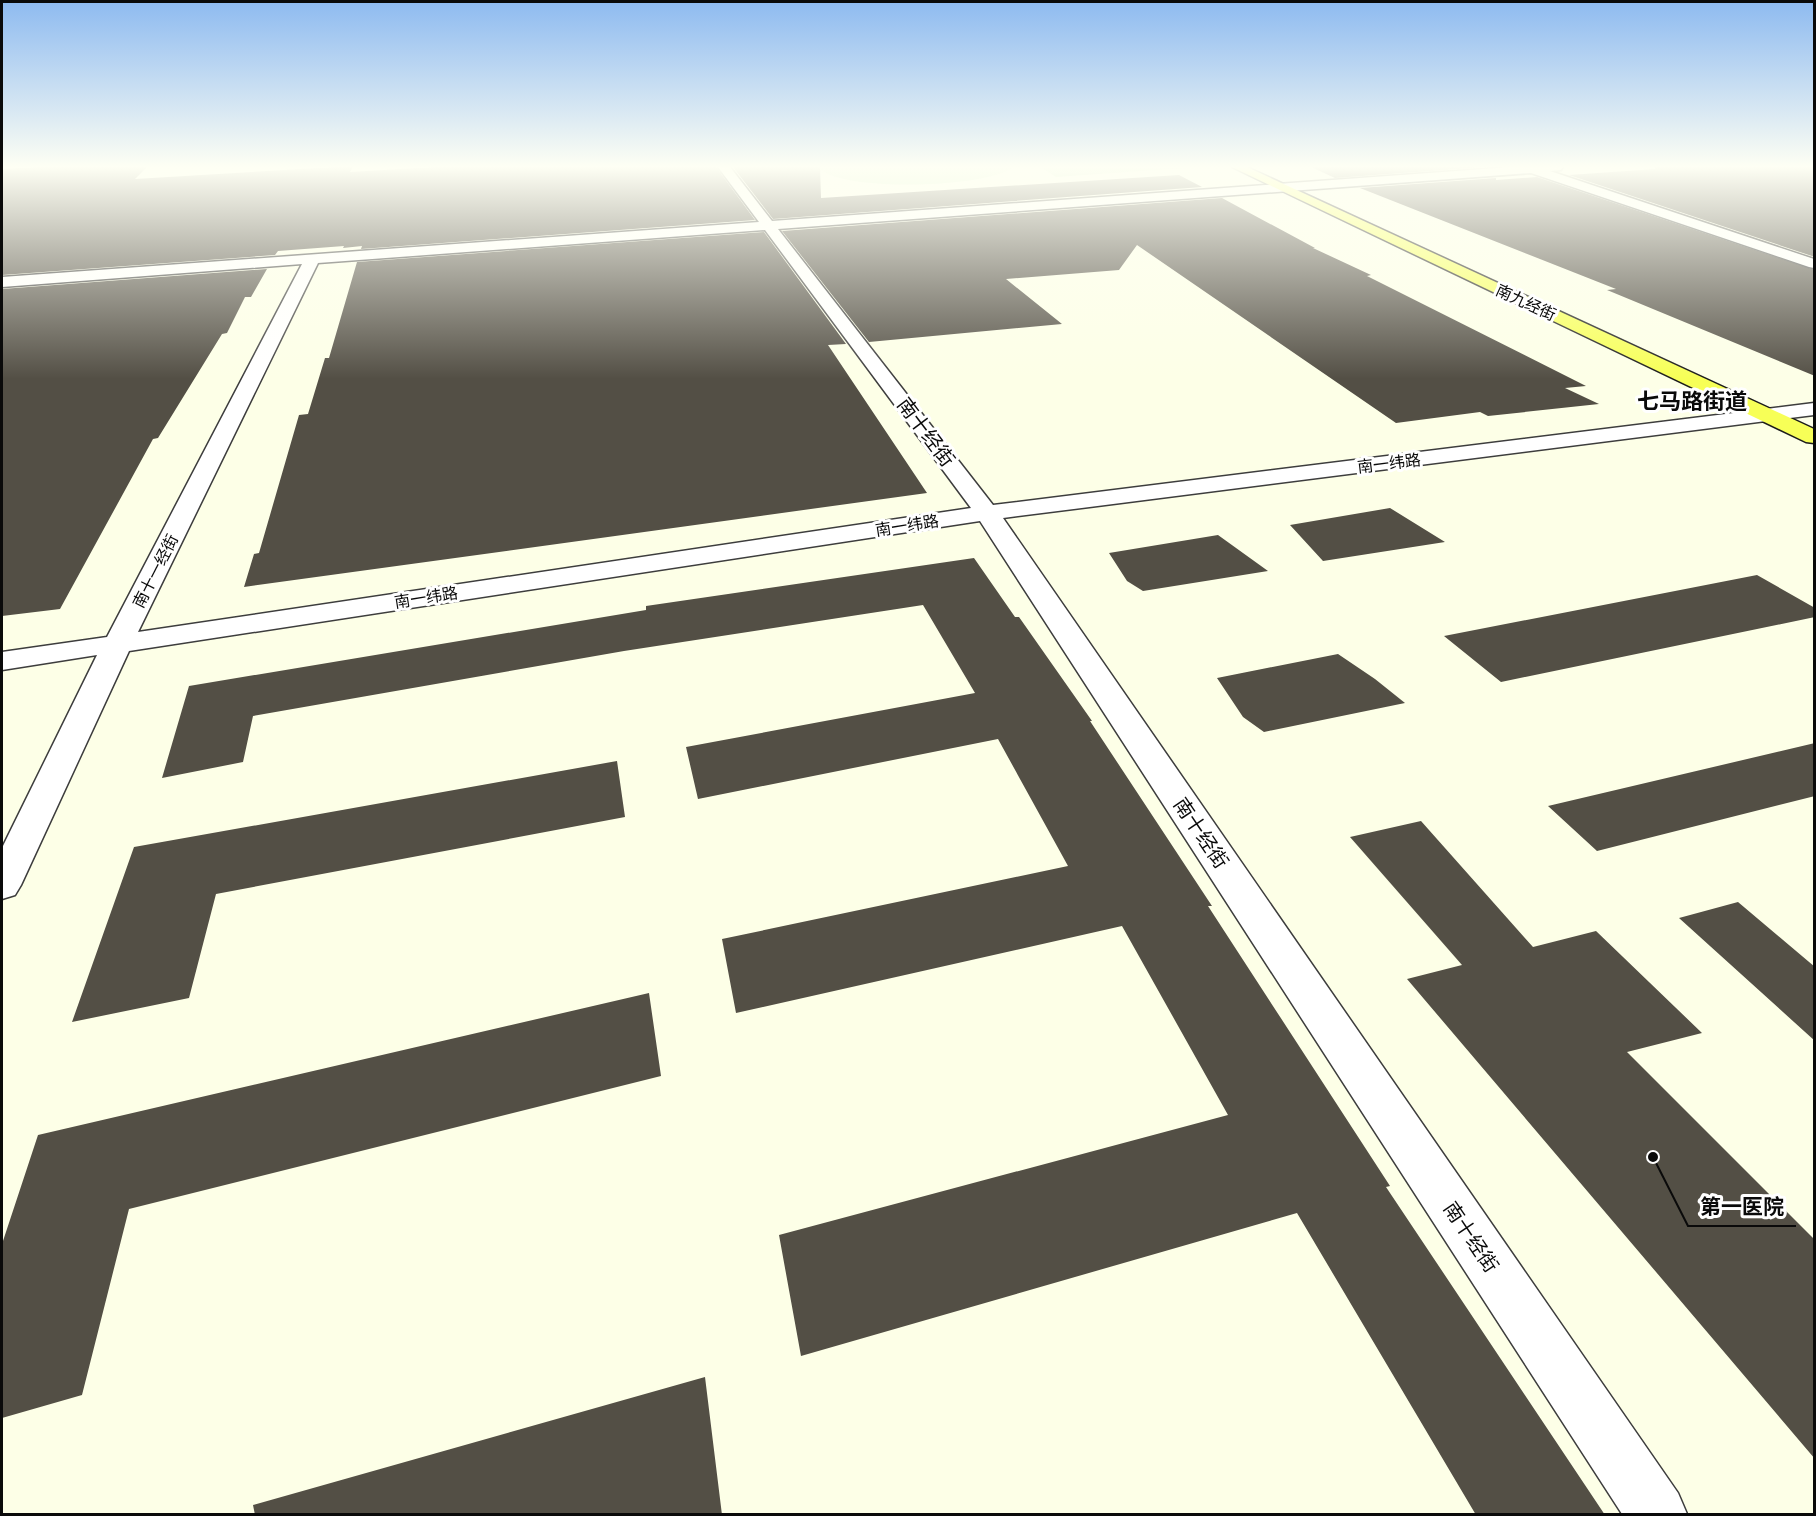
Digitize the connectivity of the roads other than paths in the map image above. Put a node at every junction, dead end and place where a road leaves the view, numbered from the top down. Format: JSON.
{"nodes":[{"id":1,"x":606,"y":238,"type":"edge"},
{"id":2,"x":778,"y":238,"type":"edge"},
{"id":3,"x":1389,"y":238,"type":"edge"},
{"id":4,"x":1736,"y":238,"type":"edge"},
{"id":5,"x":312,"y":259,"type":"junction"},
{"id":6,"x":1815,"y":264,"type":"edge"},
{"id":7,"x":2,"y":282,"type":"edge"},
{"id":8,"x":1815,"y":409,"type":"edge"},
{"id":9,"x":1767,"y":416,"type":"junction"},
{"id":10,"x":1815,"y":437,"type":"edge"},
{"id":11,"x":987,"y":513,"type":"junction"},
{"id":12,"x":118,"y":643,"type":"junction"},
{"id":13,"x":2,"y":661,"type":"edge"},
{"id":14,"x":2,"y":885,"type":"edge"},
{"id":15,"x":1657,"y":1515,"type":"edge"}],
"edges":[{"from":1,"to":5,"type":"street"},
{"from":2,"to":11,"type":"street","name":"南十经街"},
{"from":3,"to":9,"type":"main road","name":"南九经街"},
{"from":4,"to":6,"type":"street"},
{"from":5,"to":7,"type":"street"},
{"from":5,"to":12,"type":"street","name":"南十一经街"},
{"from":8,"to":9,"type":"street","name":"南一纬路"},
{"from":9,"to":10,"type":"main road","name":"南九经街"},
{"from":9,"to":11,"type":"street","name":"南一纬路"},
{"from":11,"to":12,"type":"street","name":"南一纬路"},
{"from":11,"to":15,"type":"street","name":"南十经街"},
{"from":12,"to":13,"type":"street","name":"南一纬路"},
{"from":12,"to":14,"type":"street","name":"南十一经街"}]}
